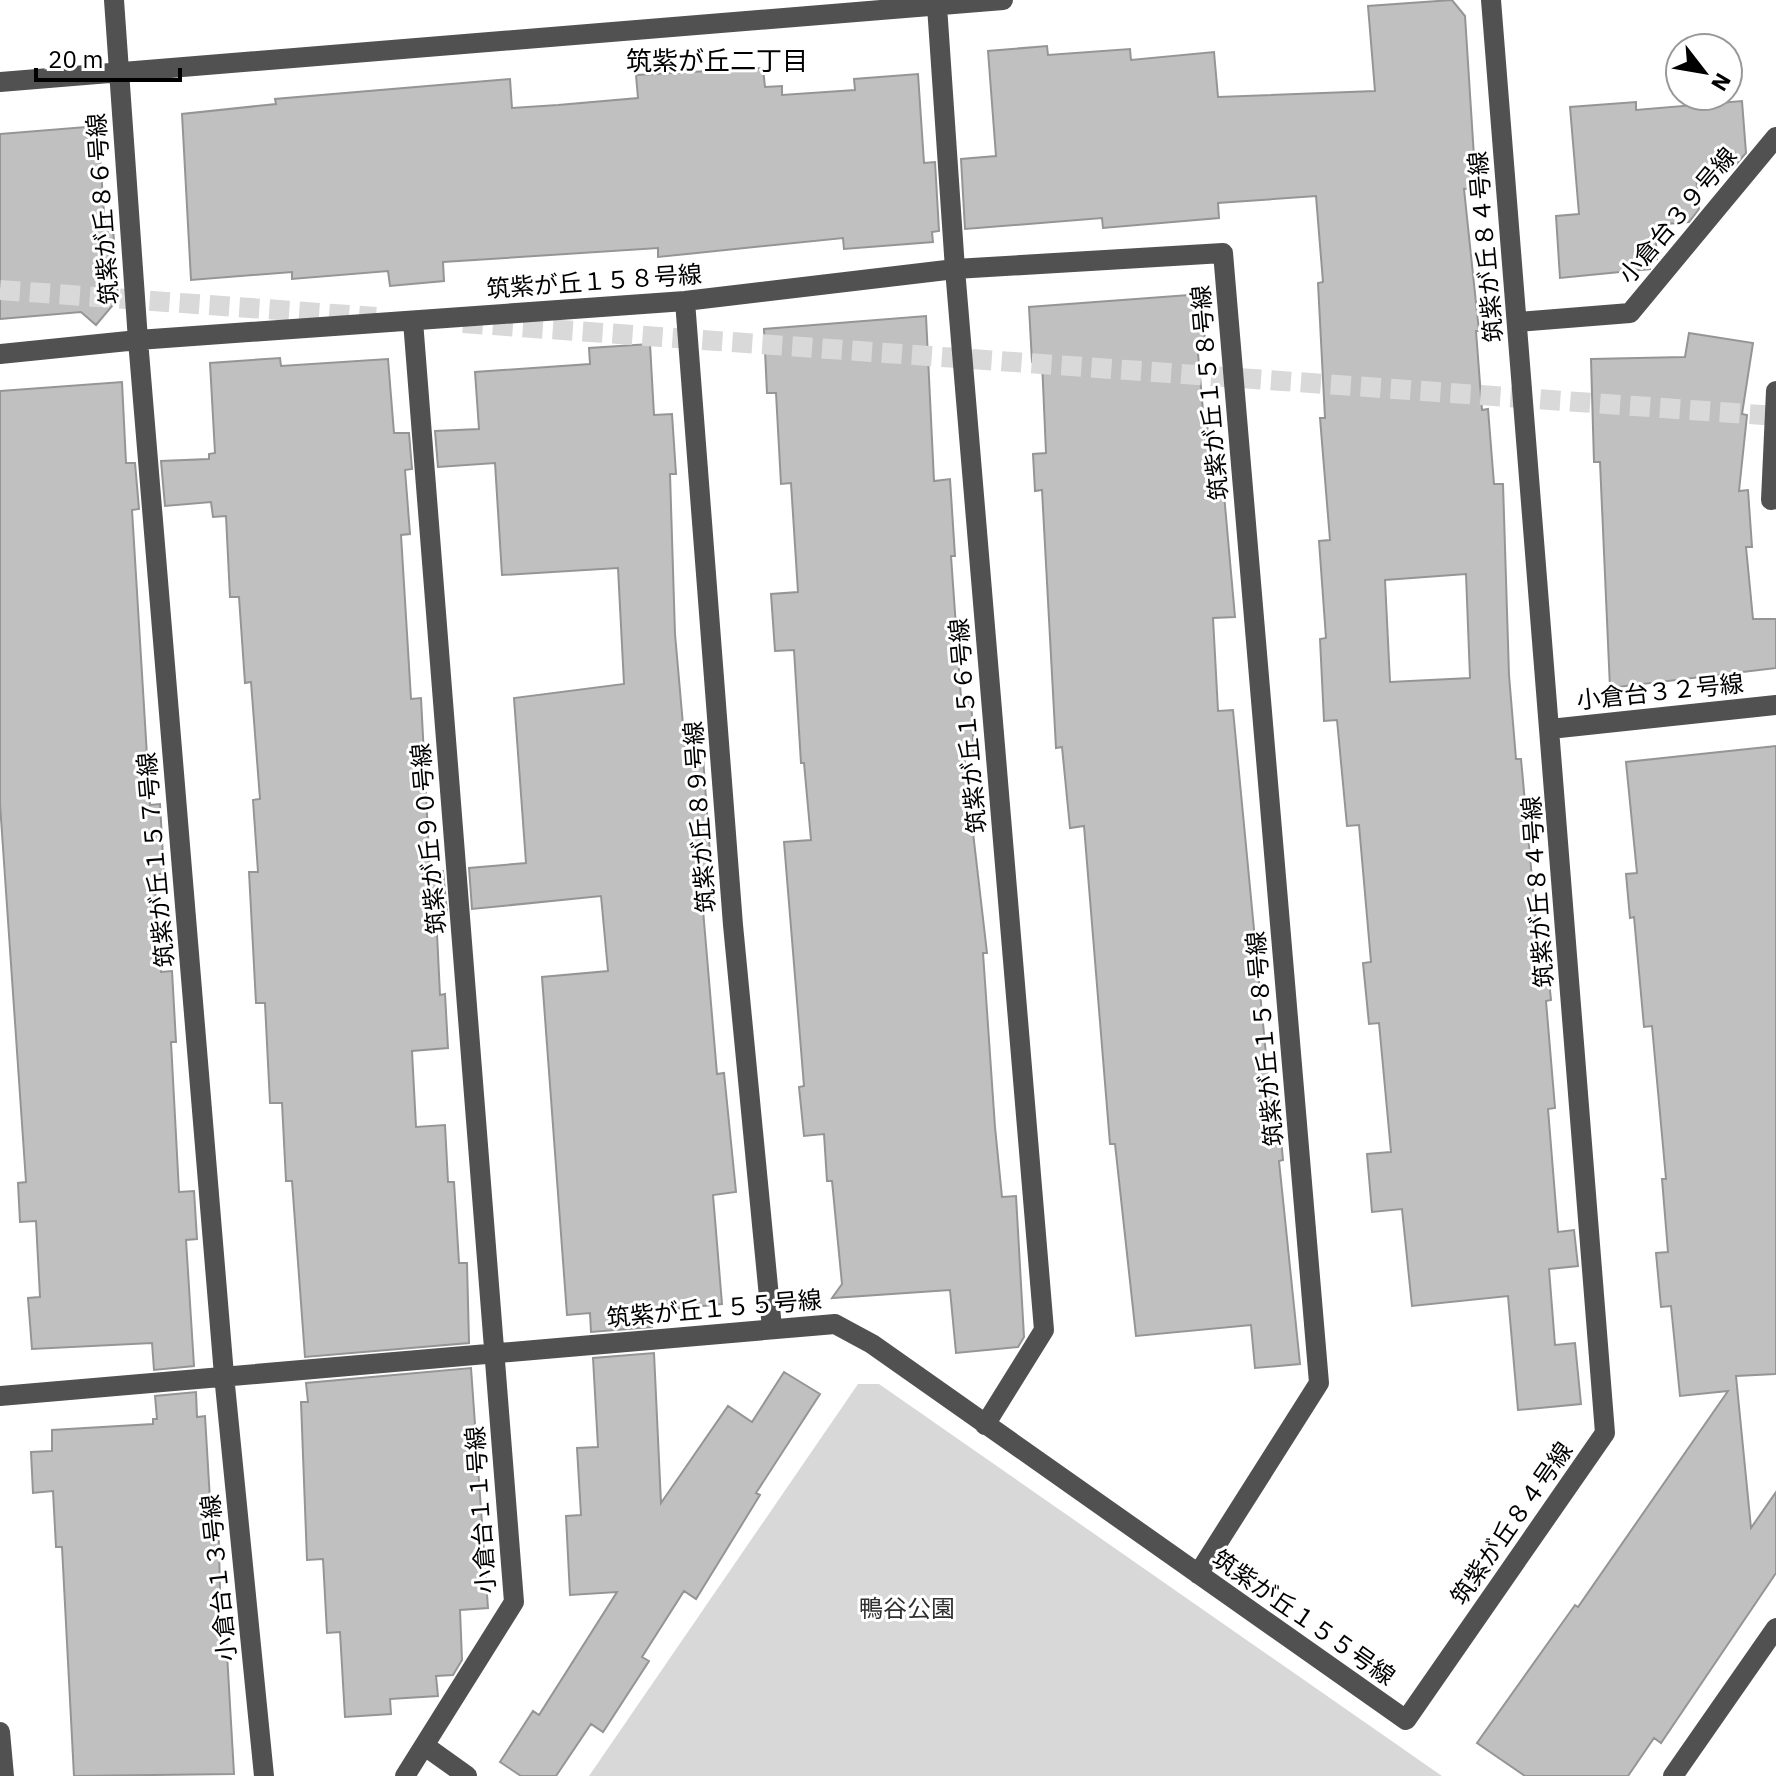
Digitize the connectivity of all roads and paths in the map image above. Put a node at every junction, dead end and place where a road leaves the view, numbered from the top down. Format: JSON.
{"nodes":[{"id":1,"x":114,"y":0,"type":"edge"},
{"id":2,"x":1003,"y":0,"type":"edge"},
{"id":3,"x":1491,"y":0,"type":"edge"},
{"id":4,"x":937,"y":6,"type":"junction"},
{"id":5,"x":118,"y":74,"type":"junction"},
{"id":6,"x":0,"y":82,"type":"edge"},
{"id":7,"x":1776,"y":137,"type":"edge"},
{"id":8,"x":955,"y":269,"type":"junction"},
{"id":9,"x":685,"y":301,"type":"junction"},
{"id":10,"x":413,"y":321,"type":"junction"},
{"id":11,"x":1517,"y":322,"type":"junction"},
{"id":12,"x":138,"y":340,"type":"junction"},
{"id":13,"x":0,"y":354,"type":"edge"},
{"id":14,"x":1776,"y":391,"type":"edge"},
{"id":15,"x":1776,"y":499,"type":"edge"},
{"id":16,"x":1776,"y":705,"type":"edge"},
{"id":17,"x":1550,"y":729,"type":"junction"},
{"id":18,"x":772,"y":1328,"type":"junction"},
{"id":19,"x":496,"y":1353,"type":"junction"},
{"id":20,"x":224,"y":1375,"type":"junction"},
{"id":21,"x":0,"y":1396,"type":"edge"},
{"id":22,"x":985,"y":1425,"type":"junction"},
{"id":23,"x":1198,"y":1574,"type":"junction"},
{"id":24,"x":1776,"y":1628,"type":"edge"},
{"id":25,"x":1406,"y":1720,"type":"joint"},
{"id":26,"x":0,"y":1732,"type":"edge"},
{"id":27,"x":425,"y":1746,"type":"junction"},
{"id":28,"x":4,"y":1776,"type":"edge"},
{"id":29,"x":264,"y":1776,"type":"edge"},
{"id":30,"x":405,"y":1776,"type":"edge"},
{"id":31,"x":467,"y":1776,"type":"edge"},
{"id":32,"x":1673,"y":1776,"type":"edge"}],
"edges":[{"from":1,"to":5,"type":"street","name":"筑紫が丘８６号線"},
{"from":2,"to":4,"type":"street"},
{"from":3,"to":11,"type":"street","name":"筑紫が丘８４号線"},
{"from":4,"to":5,"type":"street"},
{"from":4,"to":8,"type":"street","name":"筑紫が丘１５６号線"},
{"from":5,"to":6,"type":"street"},
{"from":5,"to":12,"type":"street","name":"筑紫が丘８６号線"},
{"from":7,"to":11,"type":"street","name":"小倉台３９号線"},
{"from":8,"to":9,"type":"street","name":"筑紫が丘１５８号線"},
{"from":8,"to":22,"type":"street","name":"筑紫が丘１５６号線"},
{"from":8,"to":23,"type":"street","name":"筑紫が丘１５８号線"},
{"from":9,"to":10,"type":"street","name":"筑紫が丘１５８号線"},
{"from":9,"to":18,"type":"street","name":"筑紫が丘８９号線"},
{"from":10,"to":12,"type":"street","name":"筑紫が丘１５８号線"},
{"from":10,"to":19,"type":"street","name":"筑紫が丘９０号線"},
{"from":11,"to":17,"type":"street","name":"筑紫が丘８４号線"},
{"from":12,"to":13,"type":"street","name":"筑紫が丘１５８号線"},
{"from":12,"to":20,"type":"street","name":"筑紫が丘１５７号線"},
{"from":14,"to":15,"type":"street"},
{"from":16,"to":17,"type":"street","name":"小倉台３２号線"},
{"from":17,"to":25,"type":"street","name":"筑紫が丘８４号線"},
{"from":18,"to":19,"type":"street","name":"筑紫が丘１５５号線"},
{"from":18,"to":22,"type":"street","name":"筑紫が丘１５５号線"},
{"from":19,"to":20,"type":"street","name":"筑紫が丘１５５号線"},
{"from":19,"to":27,"type":"street","name":"小倉台１１号線"},
{"from":20,"to":21,"type":"street","name":"筑紫が丘１５５号線"},
{"from":20,"to":29,"type":"street","name":"小倉台１３号線"},
{"from":22,"to":23,"type":"street","name":"筑紫が丘１５５号線"},
{"from":23,"to":25,"type":"street","name":"筑紫が丘１５５号線"},
{"from":24,"to":32,"type":"street"},
{"from":26,"to":28,"type":"street"},
{"from":27,"to":30,"type":"street","name":"小倉台１１号線"},
{"from":27,"to":31,"type":"street"}]}
